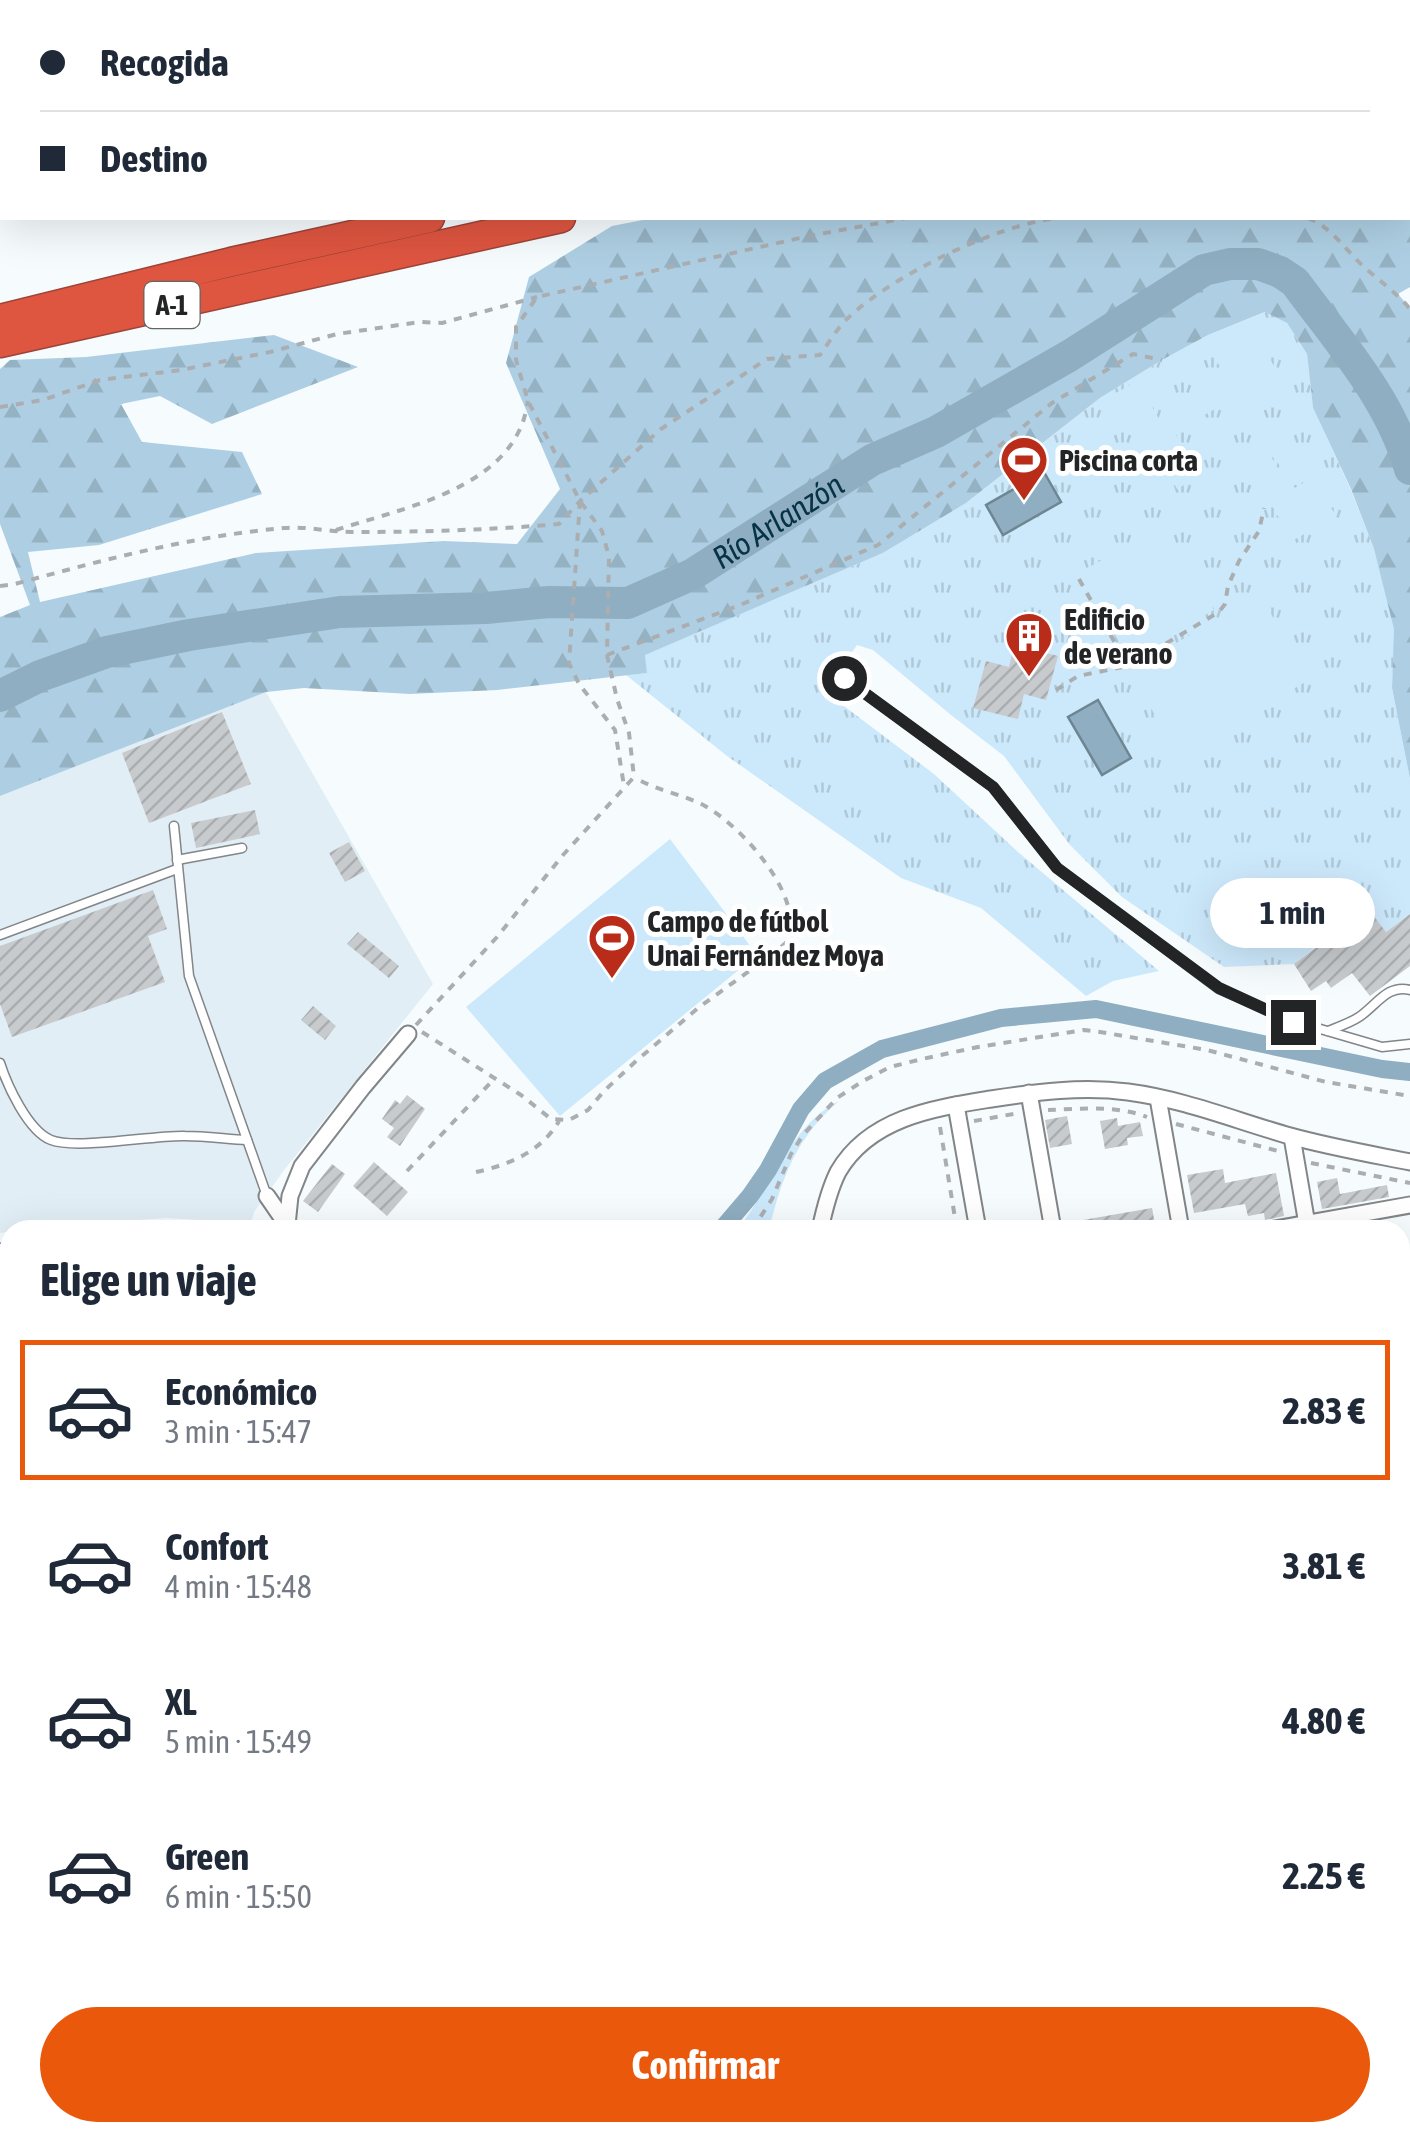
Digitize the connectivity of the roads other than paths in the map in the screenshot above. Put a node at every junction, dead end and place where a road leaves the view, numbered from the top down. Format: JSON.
{"nodes":[{"id":1,"x":421,"y":220,"type":"edge"},
{"id":2,"x":551,"y":220,"type":"edge"},
{"id":3,"x":191,"y":272,"type":"junction"},
{"id":4,"x":0,"y":309,"type":"edge"},
{"id":5,"x":0,"y":319,"type":"edge"},
{"id":6,"x":0,"y":343,"type":"edge"},
{"id":7,"x":844,"y":678,"type":"dead end"},
{"id":8,"x":174,"y":826,"type":"dead end"},
{"id":9,"x":242,"y":848,"type":"dead end"},
{"id":10,"x":177,"y":865,"type":"junction"},
{"id":11,"x":0,"y":934,"type":"edge"},
{"id":12,"x":1410,"y":990,"type":"edge"},
{"id":13,"x":411,"y":1030,"type":"road end"},
{"id":14,"x":1328,"y":1031,"type":"junction"},
{"id":15,"x":1410,"y":1044,"type":"edge"},
{"id":16,"x":0,"y":1063,"type":"edge"},
{"id":17,"x":1029,"y":1093,"type":"junction"},
{"id":18,"x":1158,"y":1098,"type":"junction"},
{"id":19,"x":956,"y":1105,"type":"junction"},
{"id":20,"x":1292,"y":1137,"type":"junction"},
{"id":21,"x":247,"y":1140,"type":"junction"},
{"id":22,"x":1410,"y":1162,"type":"edge"},
{"id":23,"x":266,"y":1196,"type":"joint"},
{"id":24,"x":1410,"y":1204,"type":"edge"},
{"id":25,"x":283,"y":1220,"type":"edge"},
{"id":26,"x":289,"y":1220,"type":"edge"},
{"id":27,"x":822,"y":1220,"type":"edge"},
{"id":28,"x":976,"y":1220,"type":"edge"},
{"id":29,"x":1051,"y":1220,"type":"edge"},
{"id":30,"x":1178,"y":1220,"type":"edge"},
{"id":31,"x":1307,"y":1220,"type":"edge"},
{"id":32,"x":1336,"y":1220,"type":"edge"}],
"edges":[{"from":1,"to":3,"type":"highway","number":"A-1"},
{"from":2,"to":6,"type":"highway","number":"A-1"},
{"from":3,"to":4,"type":"highway","number":"A-1"},
{"from":3,"to":5,"type":"highway"},
{"from":7,"to":14,"type":"lane"},
{"from":8,"to":10,"type":"lane"},
{"from":9,"to":10,"type":"lane"},
{"from":10,"to":11,"type":"lane"},
{"from":10,"to":21,"type":"lane"},
{"from":12,"to":14,"type":"lane"},
{"from":13,"to":26,"type":"street"},
{"from":14,"to":15,"type":"lane"},
{"from":16,"to":21,"type":"lane"},
{"from":17,"to":18,"type":"street"},
{"from":17,"to":19,"type":"street"},
{"from":17,"to":29,"type":"street"},
{"from":18,"to":20,"type":"street"},
{"from":18,"to":30,"type":"street"},
{"from":19,"to":27,"type":"street"},
{"from":19,"to":28,"type":"street"},
{"from":20,"to":22,"type":"street"},
{"from":20,"to":31,"type":"street"},
{"from":21,"to":23,"type":"lane"},
{"from":23,"to":25,"type":"street"},
{"from":24,"to":32,"type":"street"}]}
